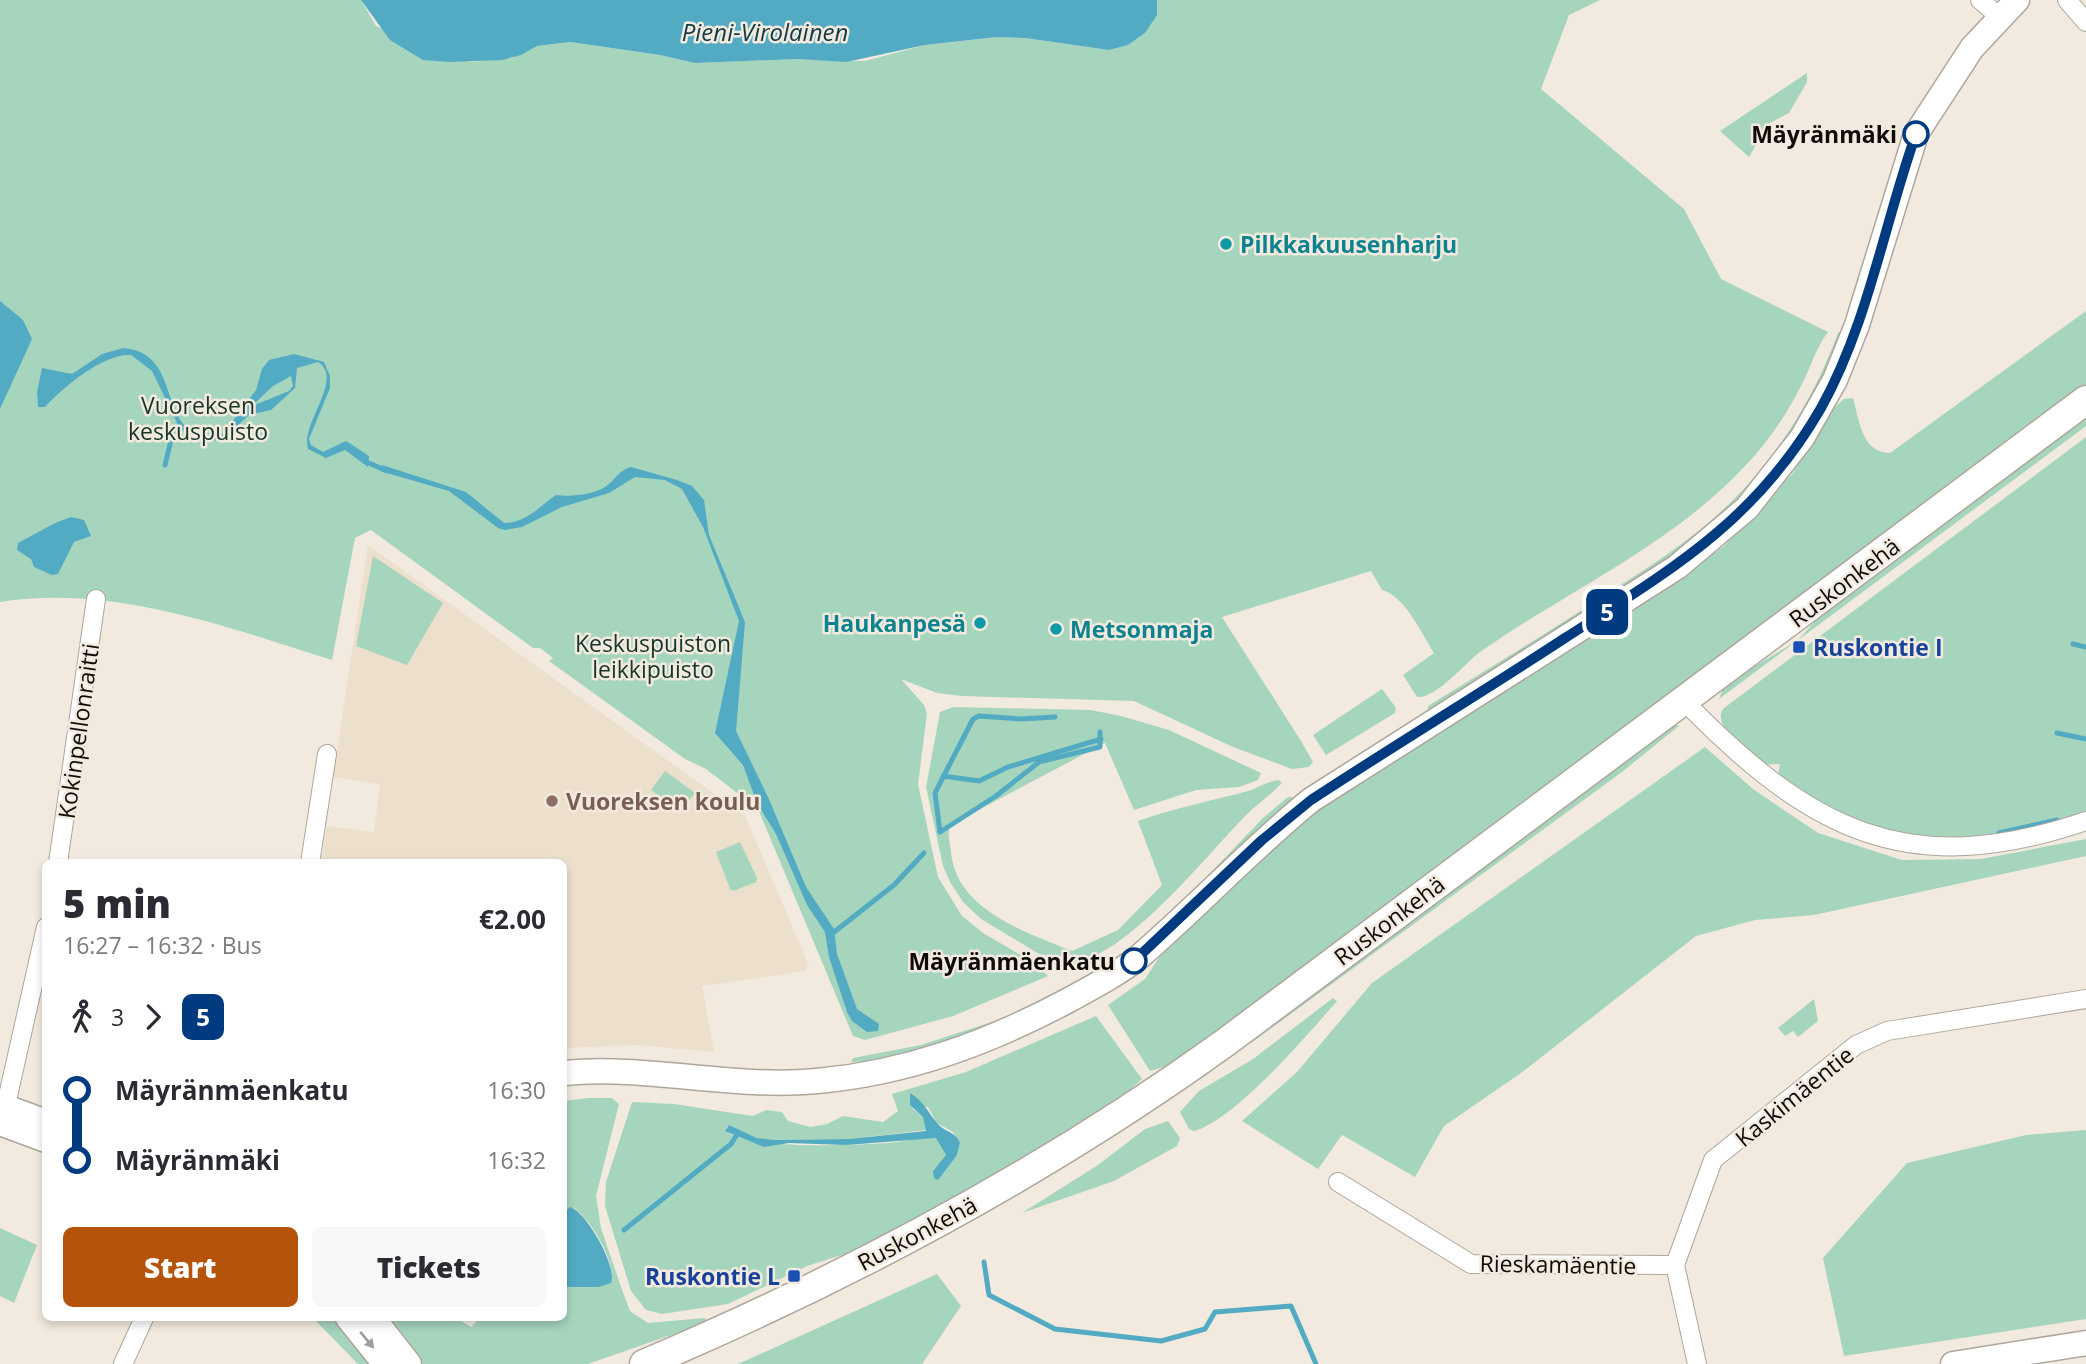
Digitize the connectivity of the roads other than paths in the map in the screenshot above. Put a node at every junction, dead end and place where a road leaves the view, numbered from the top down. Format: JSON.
{"nodes":[{"id":1,"x":1980,"y":0,"type":"edge"},
{"id":2,"x":2067,"y":0,"type":"edge"},
{"id":3,"x":2009,"y":9,"type":"edge"},
{"id":4,"x":2086,"y":22,"type":"edge"},
{"id":5,"x":2086,"y":400,"type":"edge"},
{"id":6,"x":96,"y":599,"type":"dead end"},
{"id":7,"x":1684,"y":701,"type":"junction"},
{"id":8,"x":327,"y":754,"type":"dead end"},
{"id":9,"x":2086,"y":821,"type":"edge"},
{"id":10,"x":59,"y":859,"type":"edge"},
{"id":11,"x":311,"y":859,"type":"edge"},
{"id":12,"x":42,"y":944,"type":"edge"},
{"id":13,"x":2086,"y":999,"type":"edge"},
{"id":14,"x":567,"y":1073,"type":"edge"},
{"id":15,"x":2,"y":1114,"type":"edge"},
{"id":16,"x":42,"y":1121,"type":"edge"},
{"id":17,"x":42,"y":1138,"type":"edge"},
{"id":18,"x":1338,"y":1182,"type":"dead end"},
{"id":19,"x":1675,"y":1265,"type":"junction"},
{"id":20,"x":143,"y":1321,"type":"edge"},
{"id":21,"x":350,"y":1321,"type":"edge"},
{"id":22,"x":375,"y":1321,"type":"edge"},
{"id":23,"x":2086,"y":1343,"type":"edge"},
{"id":24,"x":123,"y":1364,"type":"edge"},
{"id":25,"x":385,"y":1364,"type":"edge"},
{"id":26,"x":409,"y":1364,"type":"edge"},
{"id":27,"x":644,"y":1364,"type":"edge"},
{"id":28,"x":1697,"y":1364,"type":"edge"},
{"id":29,"x":1953,"y":1364,"type":"edge"}],
"edges":[{"from":1,"to":3,"type":"street"},
{"from":2,"to":4,"type":"street"},
{"from":3,"to":14,"type":"street"},
{"from":5,"to":7,"type":"main road","name":"Ruskonkehä"},
{"from":6,"to":10,"type":"street","name":"Kokinpellonraitti"},
{"from":7,"to":9,"type":"street"},
{"from":7,"to":27,"type":"main road","name":"Ruskonkehä"},
{"from":8,"to":11,"type":"street"},
{"from":12,"to":15,"type":"street"},
{"from":13,"to":19,"type":"street","name":"Kaskimäentie"},
{"from":15,"to":16,"type":"street"},
{"from":15,"to":17,"type":"street"},
{"from":18,"to":19,"type":"street","name":"Rieskamäentie"},
{"from":19,"to":28,"type":"street"},
{"from":20,"to":24,"type":"street"},
{"from":21,"to":25,"type":"street","one_way":true},
{"from":22,"to":26,"type":"street"},
{"from":23,"to":29,"type":"street"}]}
